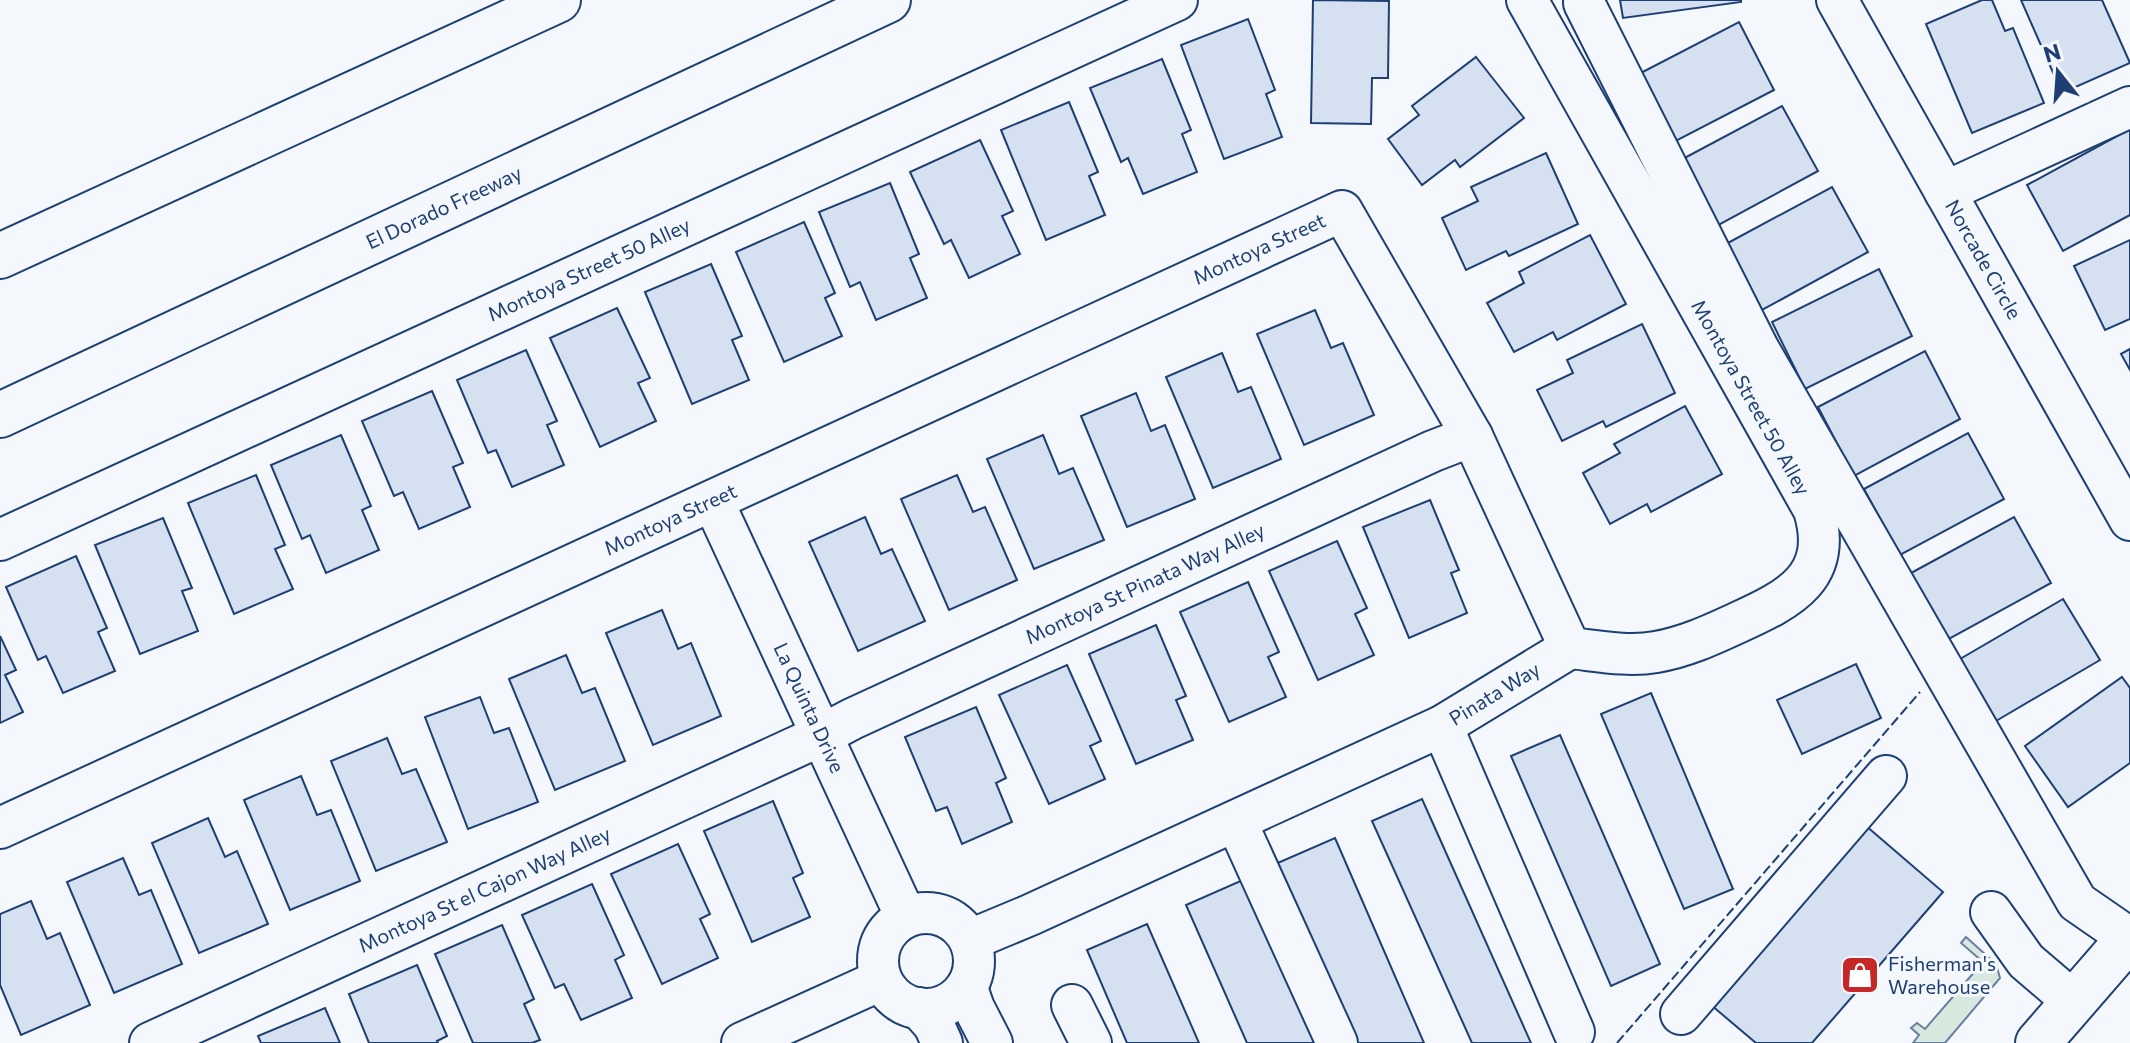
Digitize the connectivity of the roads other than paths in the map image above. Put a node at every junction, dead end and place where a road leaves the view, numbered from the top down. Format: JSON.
{"nodes":[{"id":1,"x":558,"y":0,"type":"edge"},
{"id":2,"x":888,"y":0,"type":"edge"},
{"id":3,"x":1177,"y":0,"type":"edge"},
{"id":4,"x":1527,"y":0,"type":"edge"},
{"id":5,"x":1585,"y":0,"type":"edge"},
{"id":6,"x":1837,"y":0,"type":"edge"},
{"id":7,"x":2130,"y":107,"type":"edge"},
{"id":8,"x":1945,"y":192,"type":"junction"},
{"id":9,"x":0,"y":256,"type":"edge"},
{"id":10,"x":0,"y":415,"type":"edge"},
{"id":11,"x":1472,"y":436,"type":"junction"},
{"id":12,"x":713,"y":501,"type":"junction"},
{"id":13,"x":2130,"y":520,"type":"edge"},
{"id":14,"x":0,"y":540,"type":"edge"},
{"id":15,"x":1570,"y":648,"type":"junction"},
{"id":16,"x":1442,"y":726,"type":"junction"},
{"id":17,"x":820,"y":736,"type":"junction"},
{"id":18,"x":1886,"y":776,"type":"dead end"},
{"id":19,"x":1236,"y":821,"type":"junction"},
{"id":20,"x":0,"y":828,"type":"edge"},
{"id":21,"x":1991,"y":912,"type":"dead end"},
{"id":22,"x":906,"y":917,"type":"junction"},
{"id":23,"x":2130,"y":938,"type":"edge"},
{"id":24,"x":970,"y":940,"type":"junction"},
{"id":25,"x":881,"y":980,"type":"junction"},
{"id":26,"x":967,"y":988,"type":"junction"},
{"id":27,"x":2074,"y":1002,"type":"junction"},
{"id":28,"x":1072,"y":1005,"type":"dead end"},
{"id":29,"x":919,"y":1008,"type":"junction"},
{"id":30,"x":1681,"y":1014,"type":"dead end"},
{"id":31,"x":1574,"y":1032,"type":"dead end"},
{"id":32,"x":150,"y":1043,"type":"edge"},
{"id":33,"x":742,"y":1043,"type":"edge"},
{"id":34,"x":942,"y":1043,"type":"edge"},
{"id":35,"x":992,"y":1043,"type":"edge"},
{"id":36,"x":1091,"y":1043,"type":"edge"},
{"id":37,"x":1337,"y":1043,"type":"edge"},
{"id":38,"x":2038,"y":1043,"type":"edge"}],
"edges":[{"from":1,"to":9,"type":"main road"},
{"from":2,"to":10,"type":"main road","name":"El Dorado Freeway"},
{"from":3,"to":14,"type":"street","name":"Montoya Street 50 Alley"},
{"from":4,"to":15,"type":"street","name":"Montoya Street 50 Alley"},
{"from":5,"to":23,"type":"street"},
{"from":6,"to":8,"type":"street","name":"Norcade Circle"},
{"from":7,"to":8,"type":"street"},
{"from":8,"to":13,"type":"street","name":"Norcade Circle"},
{"from":11,"to":12,"type":"street","name":"Montoya Street"},
{"from":11,"to":15,"type":"street"},
{"from":11,"to":17,"type":"street","name":"Montoya St Pinata Way Alley"},
{"from":12,"to":17,"type":"street","name":"La Quinta Drive"},
{"from":12,"to":20,"type":"street","name":"Montoya Street"},
{"from":15,"to":16,"type":"street","name":"Pinata Way"},
{"from":16,"to":19,"type":"street","name":"Pinata Way"},
{"from":16,"to":31,"type":"street"},
{"from":17,"to":22,"type":"street","name":"La Quinta Drive"},
{"from":17,"to":32,"type":"street","name":"Montoya St el Cajon Way Alley"},
{"from":18,"to":30,"type":"street"},
{"from":19,"to":24,"type":"street","name":"Pinata Way"},
{"from":19,"to":37,"type":"street"},
{"from":21,"to":27,"type":"street"},
{"from":22,"to":24,"type":"street"},
{"from":22,"to":25,"type":"street"},
{"from":23,"to":27,"type":"main road"},
{"from":24,"to":26,"type":"street"},
{"from":25,"to":29,"type":"street"},
{"from":25,"to":33,"type":"street"},
{"from":26,"to":29,"type":"street"},
{"from":26,"to":35,"type":"street"},
{"from":27,"to":38,"type":"main road"},
{"from":28,"to":36,"type":"street"},
{"from":29,"to":34,"type":"street"}]}
